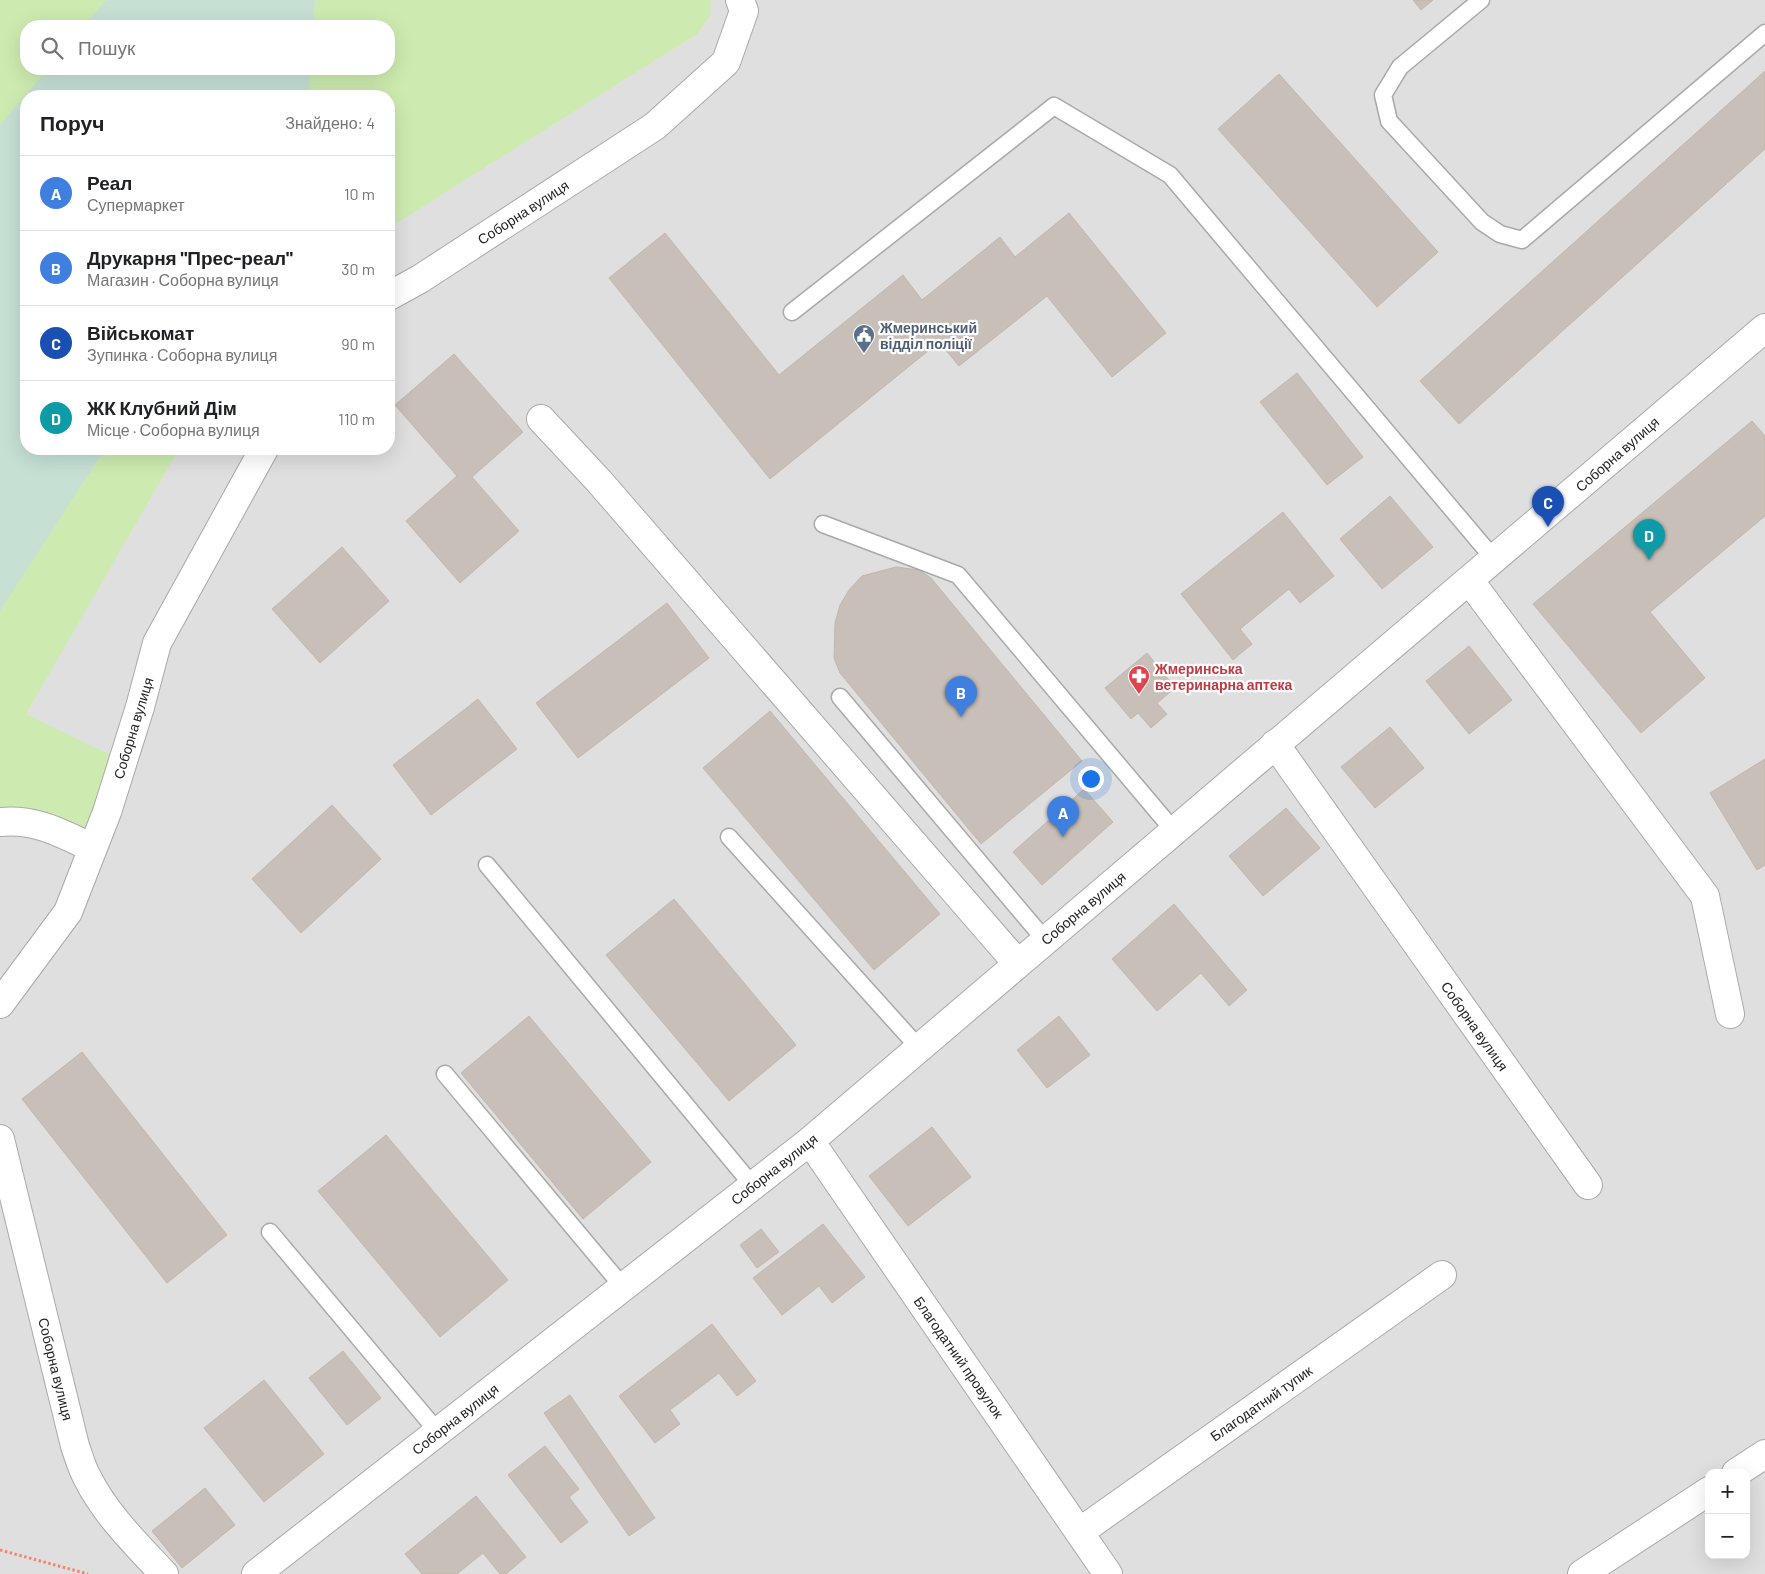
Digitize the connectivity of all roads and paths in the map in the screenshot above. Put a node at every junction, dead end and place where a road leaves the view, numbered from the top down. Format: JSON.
{"nodes":[{"id":1,"x":740,"y":0,"type":"edge"},
{"id":2,"x":1481,"y":0,"type":"edge"},
{"id":3,"x":1765,"y":33,"type":"edge"},
{"id":4,"x":395,"y":293,"type":"edge"},
{"id":5,"x":792,"y":312,"type":"dead end"},
{"id":6,"x":1765,"y":328,"type":"edge"},
{"id":7,"x":541,"y":419,"type":"dead end"},
{"id":8,"x":261,"y":455,"type":"edge"},
{"id":9,"x":822,"y":524,"type":"dead end"},
{"id":10,"x":1494,"y":559,"type":"junction"},
{"id":11,"x":1469,"y":580,"type":"junction"},
{"id":12,"x":840,"y":697,"type":"dead end"},
{"id":13,"x":1275,"y":744,"type":"junction"},
{"id":14,"x":0,"y":822,"type":"edge"},
{"id":15,"x":1174,"y":831,"type":"junction"},
{"id":16,"x":729,"y":837,"type":"dead end"},
{"id":17,"x":93,"y":848,"type":"junction"},
{"id":18,"x":488,"y":865,"type":"dead end"},
{"id":19,"x":1045,"y":940,"type":"junction"},
{"id":20,"x":1018,"y":964,"type":"junction"},
{"id":21,"x":0,"y":1004,"type":"edge"},
{"id":22,"x":1730,"y":1014,"type":"dead end"},
{"id":23,"x":919,"y":1048,"type":"junction"},
{"id":24,"x":444,"y":1074,"type":"dead end"},
{"id":25,"x":0,"y":1139,"type":"edge"},
{"id":26,"x":810,"y":1141,"type":"junction"},
{"id":27,"x":1588,"y":1185,"type":"dead end"},
{"id":28,"x":753,"y":1186,"type":"junction"},
{"id":29,"x":270,"y":1232,"type":"dead end"},
{"id":30,"x":1442,"y":1275,"type":"dead end"},
{"id":31,"x":623,"y":1287,"type":"junction"},
{"id":32,"x":438,"y":1432,"type":"junction"},
{"id":33,"x":1765,"y":1454,"type":"edge"},
{"id":34,"x":1742,"y":1469,"type":"edge"},
{"id":35,"x":1705,"y":1494,"type":"edge"},
{"id":36,"x":1081,"y":1531,"type":"junction"},
{"id":37,"x":0,"y":1550,"type":"edge"},
{"id":38,"x":88,"y":1574,"type":"edge"},
{"id":39,"x":164,"y":1574,"type":"edge"},
{"id":40,"x":256,"y":1574,"type":"edge"},
{"id":41,"x":1108,"y":1574,"type":"edge"},
{"id":42,"x":1582,"y":1574,"type":"edge"}],
"edges":[{"from":1,"to":4,"type":"street","name":"Соборна вулиця"},
{"from":2,"to":3,"type":"lane"},
{"from":5,"to":10,"type":"lane"},
{"from":6,"to":10,"type":"street","name":"Соборна вулиця"},
{"from":7,"to":20,"type":"street"},
{"from":8,"to":17,"type":"street","name":"Соборна вулиця"},
{"from":9,"to":15,"type":"lane"},
{"from":10,"to":11,"type":"street","name":"Соборна вулиця"},
{"from":11,"to":13,"type":"street","name":"Соборна вулиця"},
{"from":11,"to":22,"type":"street"},
{"from":12,"to":19,"type":"lane"},
{"from":13,"to":15,"type":"street","name":"Соборна вулиця"},
{"from":13,"to":27,"type":"street","name":"Соборна вулиця"},
{"from":14,"to":17,"type":"street"},
{"from":15,"to":19,"type":"street","name":"Соборна вулиця"},
{"from":16,"to":23,"type":"lane"},
{"from":17,"to":21,"type":"street","name":"Соборна вулиця"},
{"from":18,"to":28,"type":"lane"},
{"from":19,"to":20,"type":"street","name":"Соборна вулиця"},
{"from":20,"to":23,"type":"street","name":"Соборна вулиця"},
{"from":23,"to":26,"type":"street","name":"Соборна вулиця"},
{"from":24,"to":31,"type":"lane"},
{"from":25,"to":39,"type":"street","name":"Соборна вулиця"},
{"from":26,"to":28,"type":"street","name":"Соборна вулиця"},
{"from":26,"to":36,"type":"street","name":"Благодатний провулок"},
{"from":28,"to":31,"type":"street","name":"Соборна вулиця"},
{"from":29,"to":32,"type":"lane"},
{"from":30,"to":36,"type":"street","name":"Благодатний тупик"},
{"from":31,"to":32,"type":"street","name":"Соборна вулиця"},
{"from":32,"to":40,"type":"street","name":"Соборна вулиця"},
{"from":33,"to":34,"type":"street"},
{"from":35,"to":42,"type":"street"},
{"from":36,"to":41,"type":"street","name":"Благодатний провулок"},
{"from":37,"to":38,"type":"path"}]}
